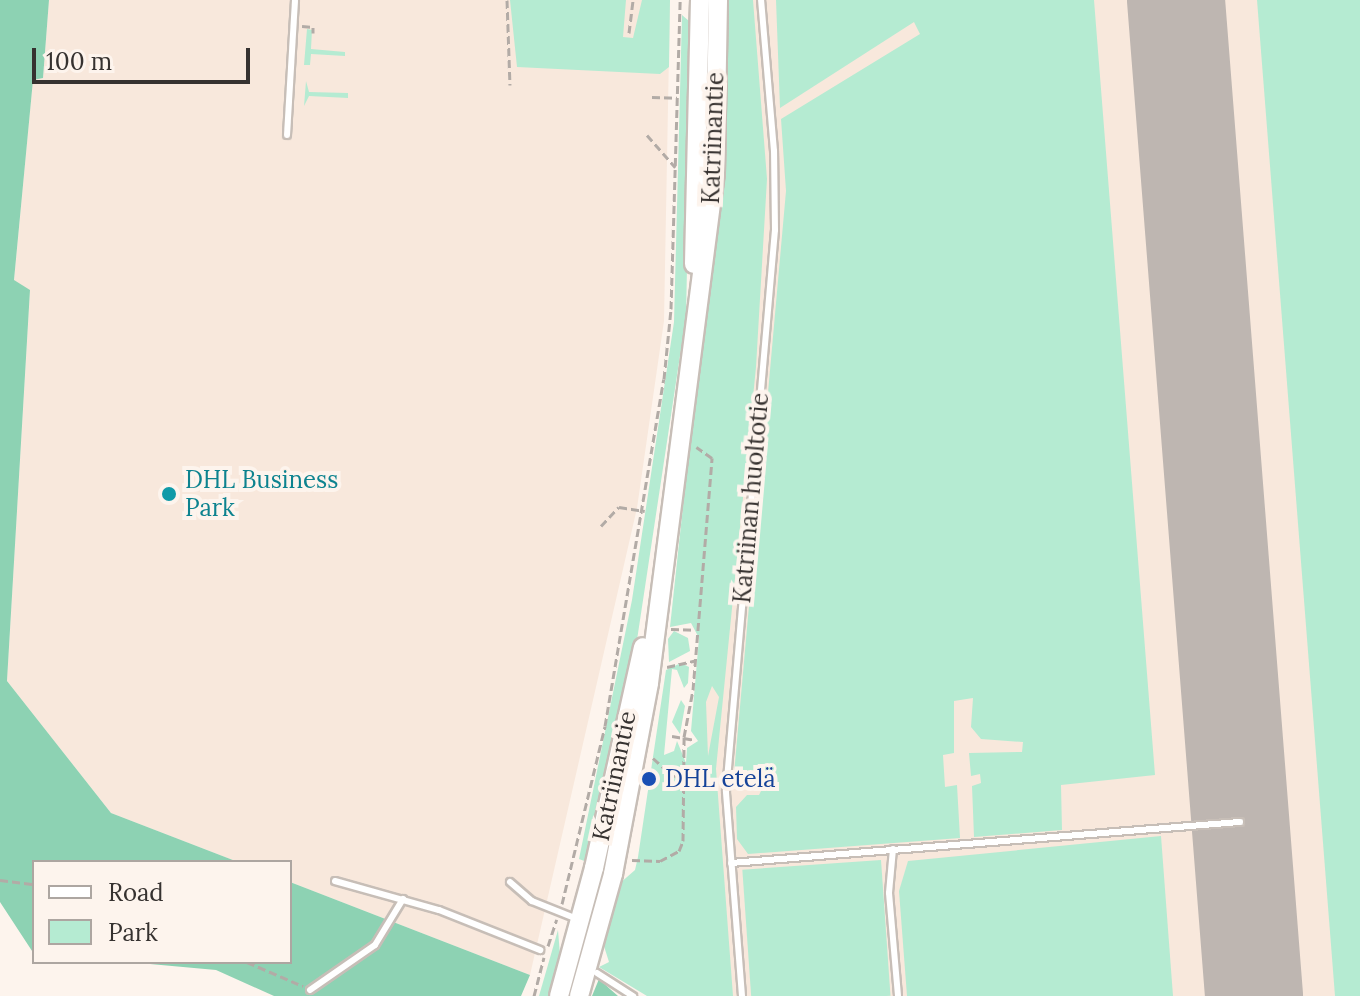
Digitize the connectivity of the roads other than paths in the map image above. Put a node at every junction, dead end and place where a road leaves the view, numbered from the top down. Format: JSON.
{"nodes":[{"id":1,"x":295,"y":0,"type":"edge"},
{"id":2,"x":700,"y":0,"type":"edge"},
{"id":3,"x":718,"y":0,"type":"edge"},
{"id":4,"x":761,"y":0,"type":"edge"},
{"id":5,"x":287,"y":135,"type":"dead end"},
{"id":6,"x":691,"y":371,"type":"junction"},
{"id":7,"x":663,"y":554,"type":"junction"},
{"id":8,"x":1240,"y":822,"type":"dead end"},
{"id":9,"x":893,"y":849,"type":"junction"},
{"id":10,"x":731,"y":863,"type":"junction"},
{"id":11,"x":335,"y":881,"type":"dead end"},
{"id":12,"x":510,"y":882,"type":"dead end"},
{"id":13,"x":403,"y":899,"type":"junction"},
{"id":14,"x":580,"y":920,"type":"junction"},
{"id":15,"x":600,"y":925,"type":"junction"},
{"id":16,"x":540,"y":950,"type":"dead end"},
{"id":17,"x":597,"y":973,"type":"dead end"},
{"id":18,"x":310,"y":990,"type":"road end"},
{"id":19,"x":559,"y":996,"type":"edge"},
{"id":20,"x":579,"y":996,"type":"edge"},
{"id":21,"x":633,"y":996,"type":"edge"},
{"id":22,"x":742,"y":996,"type":"edge"},
{"id":23,"x":898,"y":996,"type":"edge"}],
"edges":[{"from":1,"to":5,"type":"lane"},
{"from":2,"to":6,"type":"main road","name":"Katriinantie"},
{"from":3,"to":6,"type":"main road","name":"Katriinantie"},
{"from":4,"to":10,"type":"lane","name":"Katriinan huoltotie"},
{"from":6,"to":7,"type":"main road","name":"Katriinantie"},
{"from":7,"to":14,"type":"main road","name":"Katriinantie"},
{"from":7,"to":15,"type":"main road","name":"Katriinantie"},
{"from":8,"to":9,"type":"lane"},
{"from":9,"to":10,"type":"lane"},
{"from":9,"to":23,"type":"lane"},
{"from":10,"to":22,"type":"lane","name":"Katriinan huoltotie"},
{"from":11,"to":13,"type":"lane"},
{"from":12,"to":14,"type":"lane"},
{"from":13,"to":16,"type":"lane"},
{"from":13,"to":18,"type":"lane"},
{"from":14,"to":15,"type":"lane"},
{"from":14,"to":19,"type":"main road","name":"Katriinantie"},
{"from":15,"to":20,"type":"main road","name":"Katriinantie"},
{"from":17,"to":21,"type":"lane"}]}
